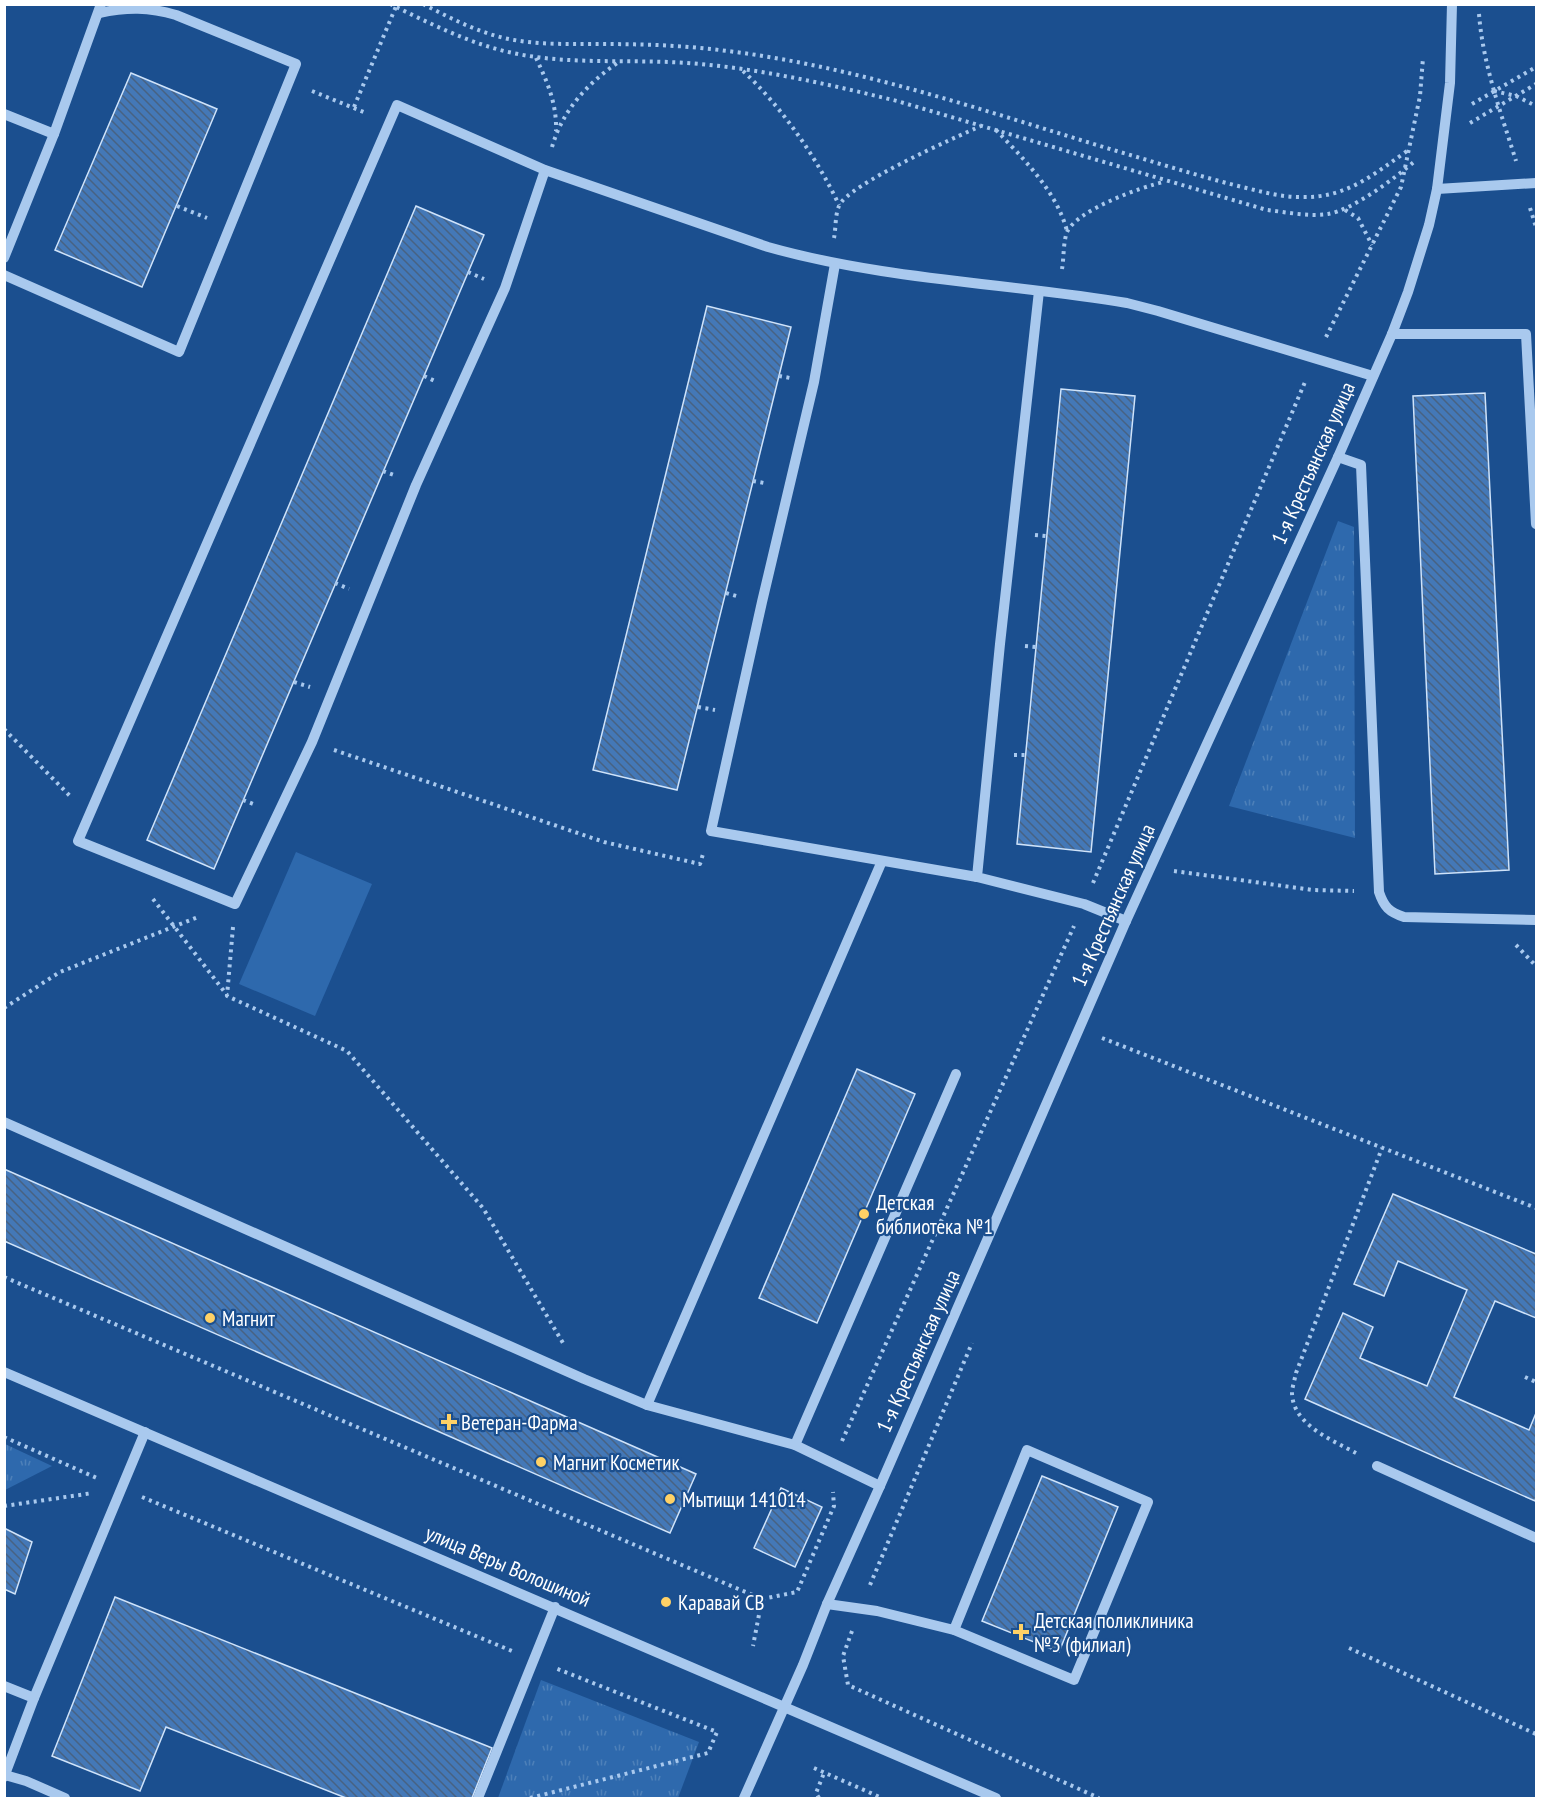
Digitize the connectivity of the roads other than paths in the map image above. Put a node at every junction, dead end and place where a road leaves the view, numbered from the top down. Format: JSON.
{"nodes":[{"id":1,"x":1452,"y":8,"type":"edge"},
{"id":2,"x":100,"y":9,"type":"edge"},
{"id":3,"x":4,"y":114,"type":"edge"},
{"id":4,"x":54,"y":134,"type":"junction"},
{"id":5,"x":545,"y":170,"type":"junction"},
{"id":6,"x":1536,"y":183,"type":"edge"},
{"id":7,"x":1437,"y":189,"type":"junction"},
{"id":8,"x":4,"y":258,"type":"edge"},
{"id":9,"x":833,"y":263,"type":"junction"},
{"id":10,"x":4,"y":275,"type":"edge"},
{"id":11,"x":1039,"y":291,"type":"junction"},
{"id":12,"x":1531,"y":333,"type":"edge"},
{"id":13,"x":1392,"y":334,"type":"junction"},
{"id":14,"x":1373,"y":376,"type":"junction"},
{"id":15,"x":1338,"y":457,"type":"junction"},
{"id":16,"x":1536,"y":524,"type":"edge"},
{"id":17,"x":882,"y":861,"type":"junction"},
{"id":18,"x":976,"y":877,"type":"junction"},
{"id":19,"x":1536,"y":920,"type":"edge"},
{"id":20,"x":1126,"y":921,"type":"junction"},
{"id":21,"x":956,"y":1074,"type":"dead end"},
{"id":22,"x":4,"y":1122,"type":"edge"},
{"id":23,"x":4,"y":1372,"type":"edge"},
{"id":24,"x":646,"y":1405,"type":"junction"},
{"id":25,"x":145,"y":1432,"type":"junction"},
{"id":26,"x":795,"y":1445,"type":"junction"},
{"id":27,"x":1377,"y":1466,"type":"road end"},
{"id":28,"x":880,"y":1486,"type":"junction"},
{"id":29,"x":1536,"y":1538,"type":"edge"},
{"id":30,"x":827,"y":1604,"type":"junction"},
{"id":31,"x":555,"y":1607,"type":"junction"},
{"id":32,"x":954,"y":1630,"type":"junction"},
{"id":33,"x":4,"y":1686,"type":"edge"},
{"id":34,"x":34,"y":1698,"type":"junction"},
{"id":35,"x":784,"y":1707,"type":"junction"},
{"id":36,"x":5,"y":1776,"type":"edge"},
{"id":37,"x":64,"y":1798,"type":"edge"},
{"id":38,"x":478,"y":1798,"type":"edge"},
{"id":39,"x":744,"y":1798,"type":"edge"},
{"id":40,"x":996,"y":1798,"type":"edge"}],
"edges":[{"from":1,"to":7,"type":"street","name":"1-я Крестьянская улица"},
{"from":2,"to":4,"type":"street"},
{"from":2,"to":10,"type":"street"},
{"from":3,"to":4,"type":"street"},
{"from":4,"to":8,"type":"street"},
{"from":5,"to":5,"type":"street"},
{"from":5,"to":9,"type":"street"},
{"from":6,"to":7,"type":"street"},
{"from":7,"to":13,"type":"street","name":"1-я Крестьянская улица"},
{"from":9,"to":11,"type":"street"},
{"from":9,"to":17,"type":"street"},
{"from":11,"to":14,"type":"street"},
{"from":11,"to":18,"type":"street"},
{"from":12,"to":13,"type":"street"},
{"from":12,"to":16,"type":"street"},
{"from":13,"to":14,"type":"street","name":"1-я Крестьянская улица"},
{"from":14,"to":15,"type":"street","name":"1-я Крестьянская улица"},
{"from":15,"to":19,"type":"street"},
{"from":15,"to":20,"type":"street","name":"1-я Крестьянская улица"},
{"from":17,"to":18,"type":"street"},
{"from":17,"to":24,"type":"street"},
{"from":18,"to":20,"type":"street"},
{"from":20,"to":28,"type":"street","name":"1-я Крестьянская улица"},
{"from":21,"to":26,"type":"street"},
{"from":22,"to":24,"type":"street"},
{"from":23,"to":25,"type":"street","name":"улица Веры Волошиной"},
{"from":24,"to":26,"type":"street"},
{"from":25,"to":31,"type":"street","name":"улица Веры Волошиной"},
{"from":25,"to":34,"type":"street"},
{"from":26,"to":28,"type":"street"},
{"from":27,"to":29,"type":"street"},
{"from":28,"to":30,"type":"street","name":"1-я Крестьянская улица"},
{"from":30,"to":32,"type":"street"},
{"from":30,"to":35,"type":"street","name":"1-я Крестьянская улица"},
{"from":31,"to":35,"type":"street","name":"улица Веры Волошиной"},
{"from":31,"to":38,"type":"street"},
{"from":32,"to":32,"type":"street"},
{"from":33,"to":34,"type":"street"},
{"from":34,"to":36,"type":"street"},
{"from":35,"to":39,"type":"street","name":"1-я Крестьянская улица"},
{"from":35,"to":40,"type":"street","name":"улица Веры Волошиной"},
{"from":36,"to":37,"type":"street"}]}
